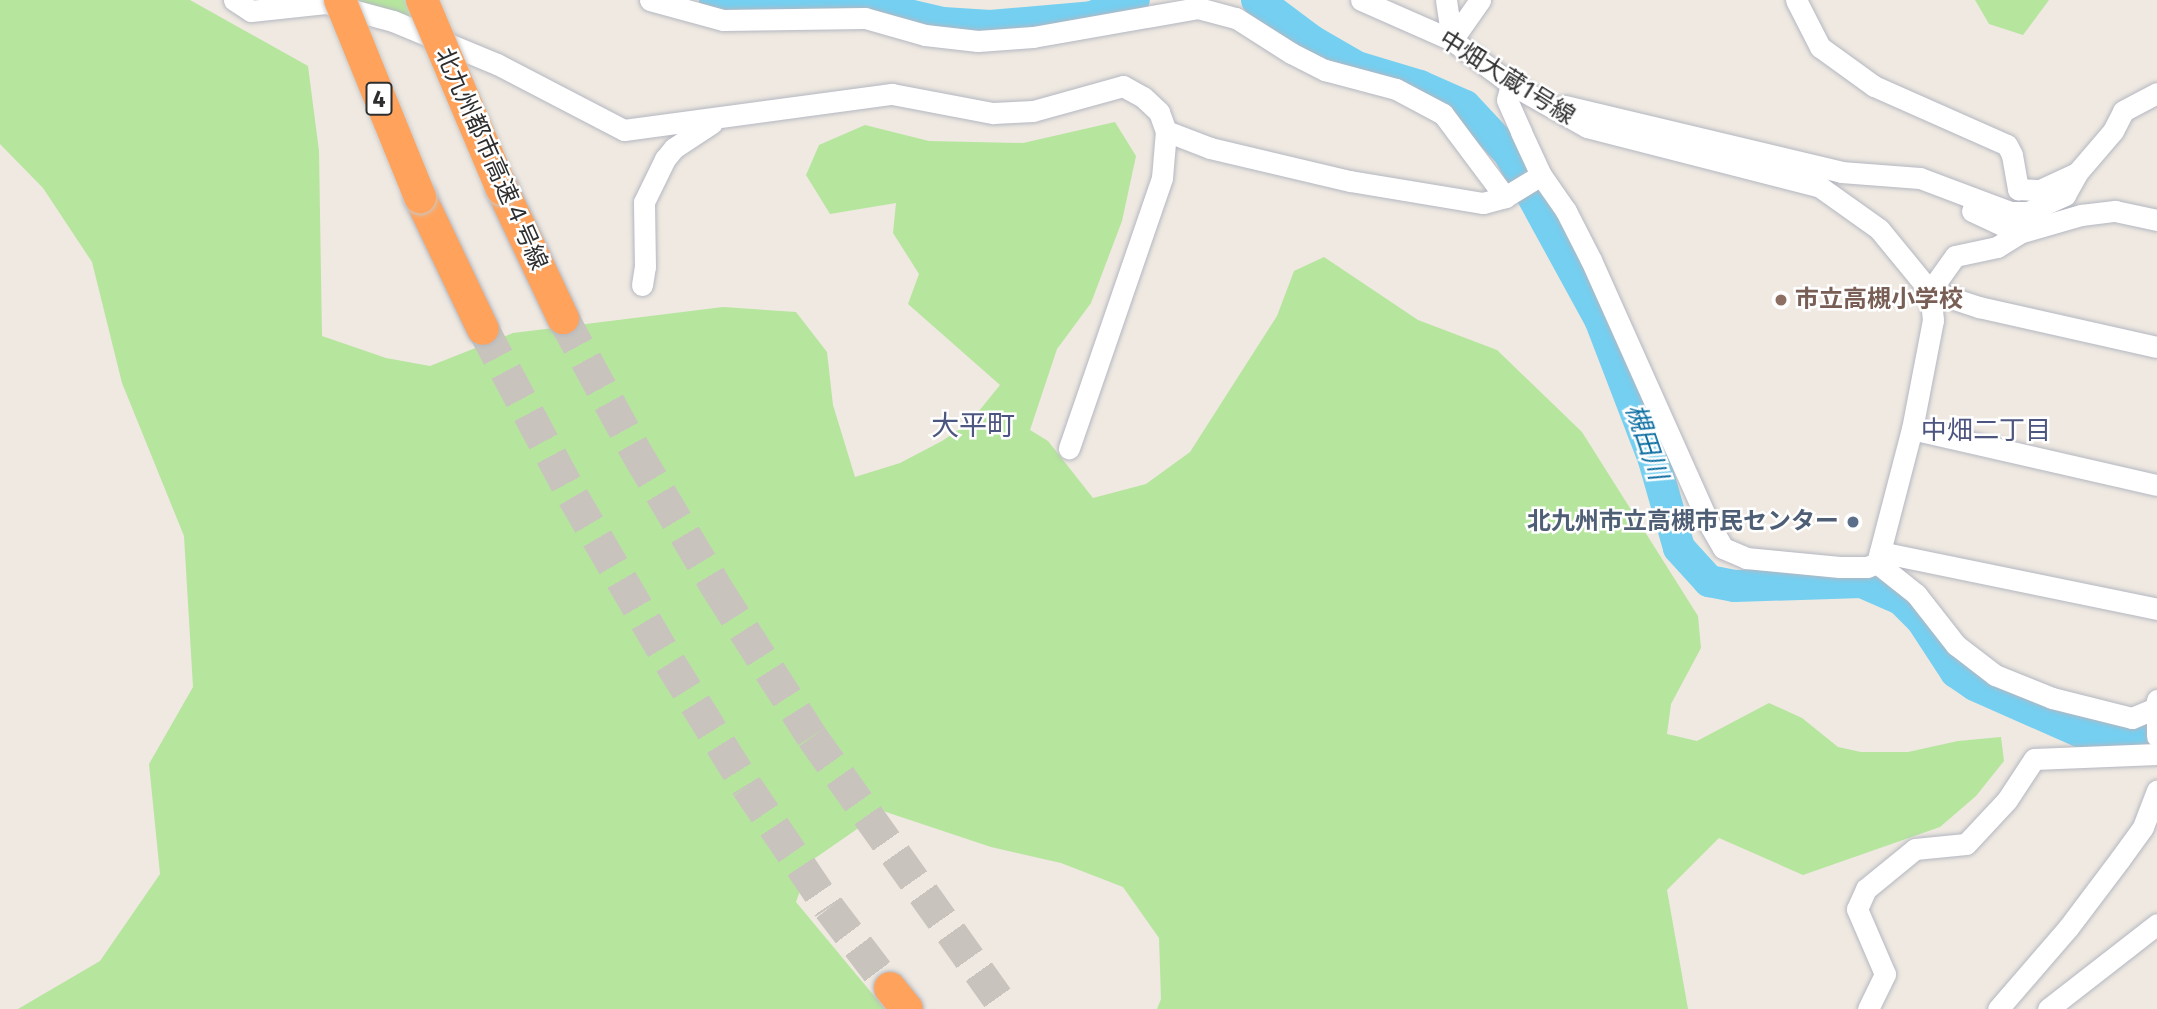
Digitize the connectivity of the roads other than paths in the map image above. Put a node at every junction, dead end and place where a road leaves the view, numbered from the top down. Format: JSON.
{"nodes":[{"id":1,"x":234,"y":0,"type":"edge"},
{"id":2,"x":422,"y":0,"type":"edge"},
{"id":3,"x":650,"y":0,"type":"edge"},
{"id":4,"x":1361,"y":0,"type":"edge"},
{"id":5,"x":1446,"y":0,"type":"edge"},
{"id":6,"x":1480,"y":0,"type":"edge"},
{"id":7,"x":1796,"y":0,"type":"edge"},
{"id":8,"x":331,"y":1,"type":"edge"},
{"id":9,"x":1452,"y":40,"type":"junction"},
{"id":10,"x":1511,"y":83,"type":"junction"},
{"id":11,"x":2157,"y":93,"type":"edge"},
{"id":12,"x":1535,"y":96,"type":"junction"},
{"id":13,"x":716,"y":120,"type":"junction"},
{"id":14,"x":1166,"y":131,"type":"junction"},
{"id":15,"x":2077,"y":173,"type":"junction"},
{"id":16,"x":1541,"y":175,"type":"junction"},
{"id":17,"x":1953,"y":192,"type":"junction"},
{"id":18,"x":1508,"y":195,"type":"junction"},
{"id":19,"x":2157,"y":220,"type":"edge"},
{"id":20,"x":2019,"y":233,"type":"junction"},
{"id":21,"x":642,"y":285,"type":"dead end"},
{"id":22,"x":1930,"y":291,"type":"junction"},
{"id":23,"x":563,"y":318,"type":"tunnel mouth"},
{"id":24,"x":483,"y":329,"type":"tunnel mouth"},
{"id":25,"x":2157,"y":347,"type":"edge"},
{"id":26,"x":1912,"y":429,"type":"junction"},
{"id":27,"x":1069,"y":448,"type":"dead end"},
{"id":28,"x":2157,"y":485,"type":"edge"},
{"id":29,"x":1878,"y":557,"type":"junction"},
{"id":30,"x":2157,"y":609,"type":"edge"},
{"id":31,"x":2157,"y":714,"type":"edge"},
{"id":32,"x":2157,"y":754,"type":"edge"},
{"id":33,"x":2157,"y":791,"type":"edge"},
{"id":34,"x":2157,"y":924,"type":"edge"},
{"id":35,"x":1868,"y":1009,"type":"edge"},
{"id":36,"x":1998,"y":1009,"type":"edge"},
{"id":37,"x":2048,"y":1009,"type":"edge"}],
"edges":[{"from":1,"to":8,"type":"street"},
{"from":2,"to":23,"type":"highway","name":"北九州都市高速４号線","bridge":true},
{"from":3,"to":18,"type":"street"},
{"from":4,"to":9,"type":"street","name":"中畑大蔵1号線"},
{"from":5,"to":9,"type":"street"},
{"from":6,"to":9,"type":"street"},
{"from":7,"to":15,"type":"street"},
{"from":8,"to":13,"type":"street"},
{"from":8,"to":24,"type":"highway","number":"4","bridge":true},
{"from":9,"to":10,"type":"street","name":"中畑大蔵1号線"},
{"from":10,"to":12,"type":"street","name":"中畑大蔵1号線"},
{"from":10,"to":16,"type":"street"},
{"from":11,"to":15,"type":"street"},
{"from":12,"to":17,"type":"street"},
{"from":12,"to":22,"type":"street","name":"中畑大蔵1号線"},
{"from":13,"to":14,"type":"street"},
{"from":13,"to":21,"type":"street"},
{"from":14,"to":18,"type":"street"},
{"from":14,"to":27,"type":"street"},
{"from":15,"to":17,"type":"street"},
{"from":16,"to":18,"type":"street"},
{"from":16,"to":29,"type":"street"},
{"from":17,"to":20,"type":"street"},
{"from":19,"to":20,"type":"street"},
{"from":20,"to":22,"type":"street"},
{"from":22,"to":25,"type":"street"},
{"from":22,"to":26,"type":"street"},
{"from":26,"to":28,"type":"street"},
{"from":26,"to":29,"type":"street"},
{"from":29,"to":30,"type":"street"},
{"from":29,"to":31,"type":"street"},
{"from":32,"to":35,"type":"street"},
{"from":33,"to":36,"type":"street"},
{"from":34,"to":37,"type":"street"}]}
